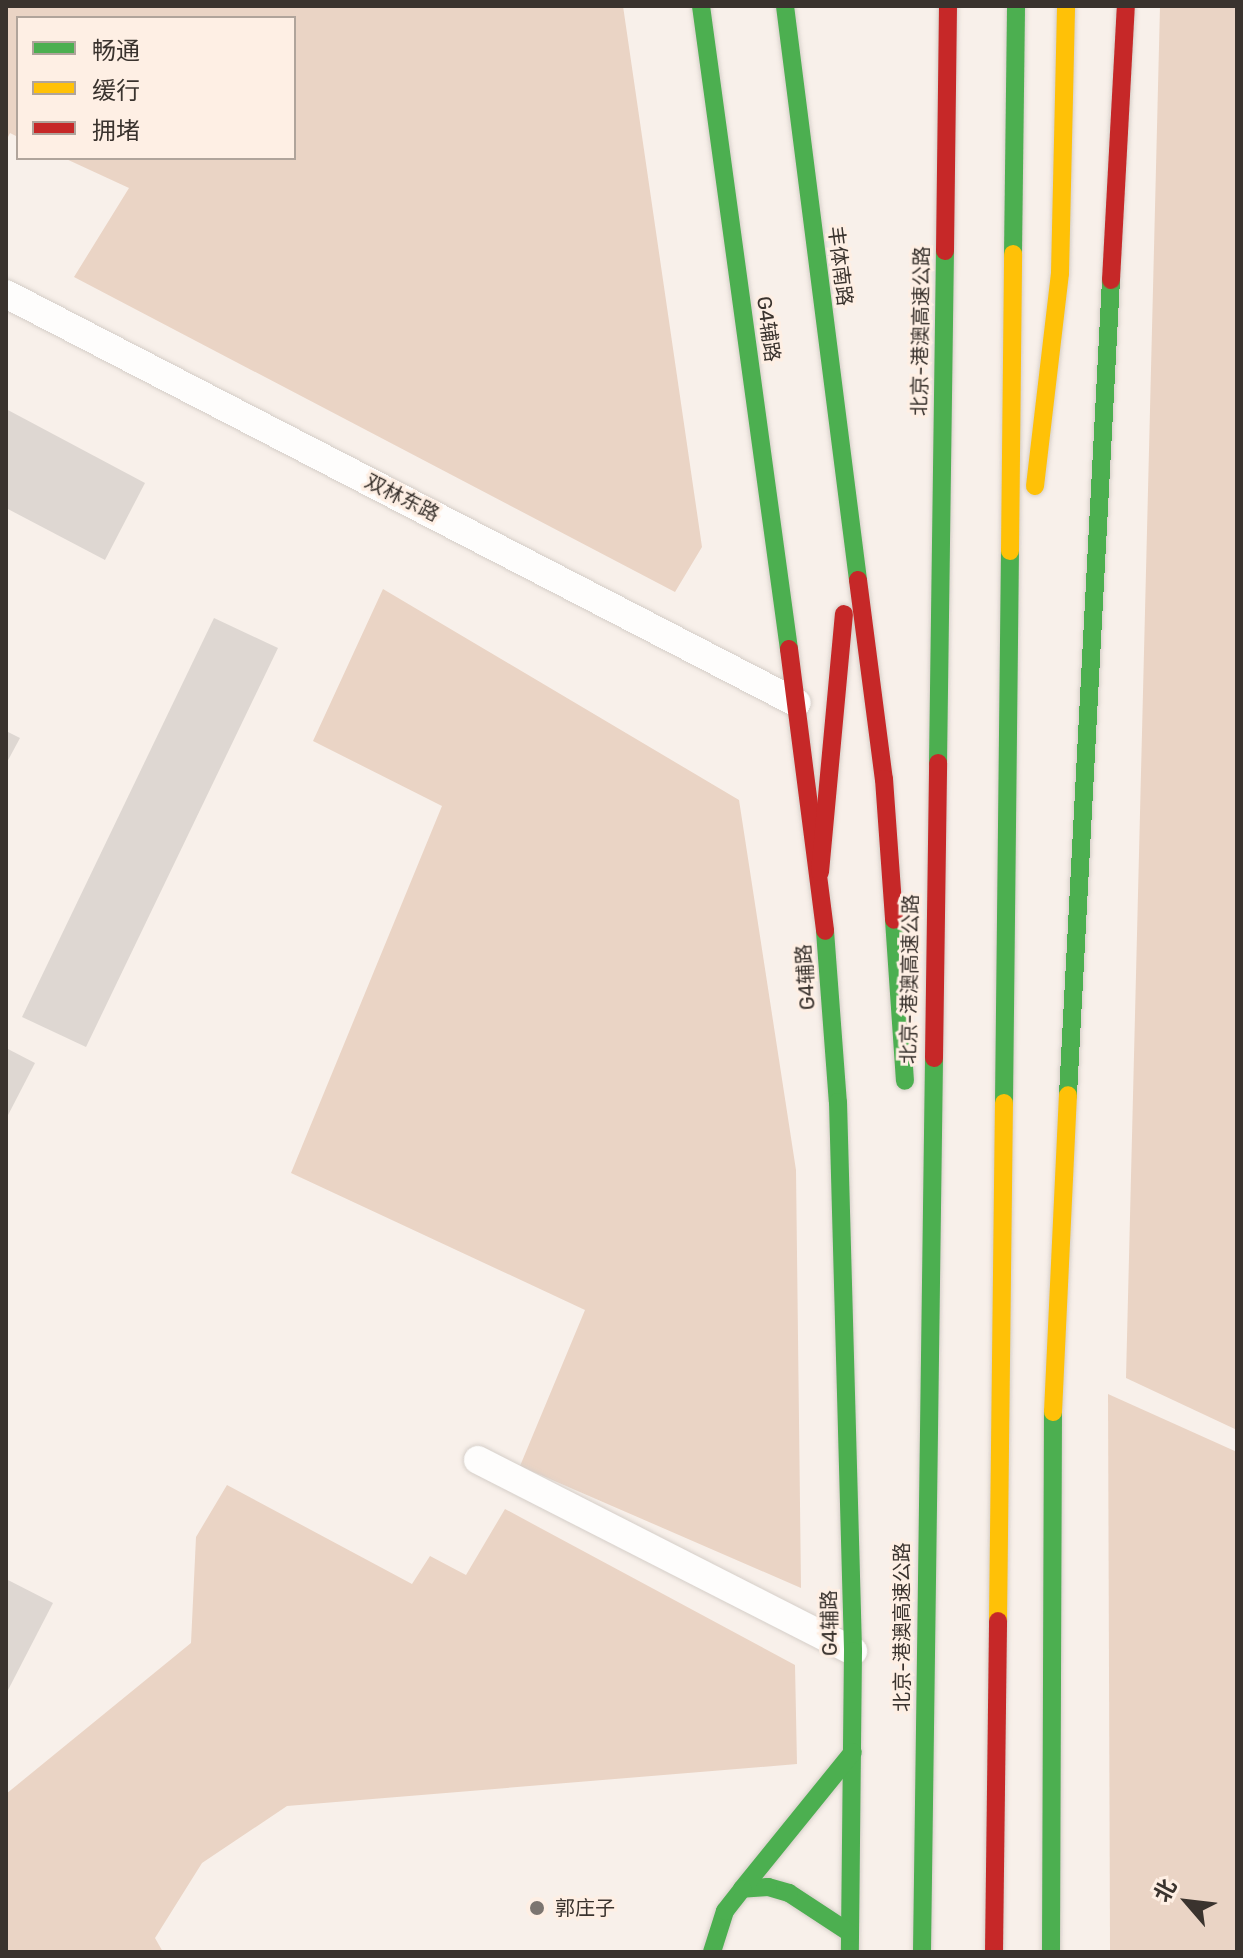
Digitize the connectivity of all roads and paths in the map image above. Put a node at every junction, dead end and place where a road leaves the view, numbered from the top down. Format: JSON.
{"nodes":[{"id":1,"x":701,"y":6,"type":"edge"},
{"id":2,"x":785,"y":6,"type":"edge"},
{"id":3,"x":948,"y":6,"type":"edge"},
{"id":4,"x":1016,"y":6,"type":"edge"},
{"id":5,"x":1066,"y":6,"type":"edge"},
{"id":6,"x":1126,"y":6,"type":"edge"},
{"id":7,"x":6,"y":294,"type":"edge"},
{"id":8,"x":852,"y":532,"type":"junction"},
{"id":9,"x":797,"y":703,"type":"junction"},
{"id":10,"x":1007,"y":718,"type":"junction"},
{"id":11,"x":820,"y":872,"type":"junction"},
{"id":12,"x":906,"y":1107,"type":"dead end"},
{"id":13,"x":912,"y":1201,"type":"dead end"},
{"id":14,"x":925,"y":1420,"type":"junction"},
{"id":15,"x":478,"y":1460,"type":"dead end"},
{"id":16,"x":853,"y":1651,"type":"junction"},
{"id":17,"x":853,"y":1752,"type":"junction"},
{"id":18,"x":742,"y":1889,"type":"junction"},
{"id":19,"x":850,"y":1943,"type":"edge"},
{"id":20,"x":712,"y":1952,"type":"edge"},
{"id":21,"x":922,"y":1952,"type":"edge"},
{"id":22,"x":994,"y":1952,"type":"edge"},
{"id":23,"x":1051,"y":1952,"type":"edge"}],
"edges":[{"from":1,"to":9,"type":"main road","name":"G4辅路"},
{"from":2,"to":8,"type":"main road","name":"丰体南路"},
{"from":3,"to":14,"type":"main road","name":"北京-港澳高速公路"},
{"from":4,"to":10,"type":"main road"},
{"from":5,"to":10,"type":"main road"},
{"from":6,"to":23,"type":"main road"},
{"from":7,"to":9,"type":"street","name":"双林东路"},
{"from":8,"to":11,"type":"main road"},
{"from":8,"to":12,"type":"main road"},
{"from":9,"to":11,"type":"main road","name":"G4辅路"},
{"from":10,"to":22,"type":"main road"},
{"from":11,"to":16,"type":"main road","name":"G4辅路"},
{"from":13,"to":14,"type":"main road"},
{"from":14,"to":21,"type":"main road","name":"北京-港澳高速公路"},
{"from":15,"to":16,"type":"street"},
{"from":16,"to":17,"type":"main road","name":"G4辅路"},
{"from":17,"to":18,"type":"main road"},
{"from":17,"to":19,"type":"main road","name":"G4辅路"},
{"from":18,"to":19,"type":"main road"},
{"from":18,"to":20,"type":"main road"}]}
